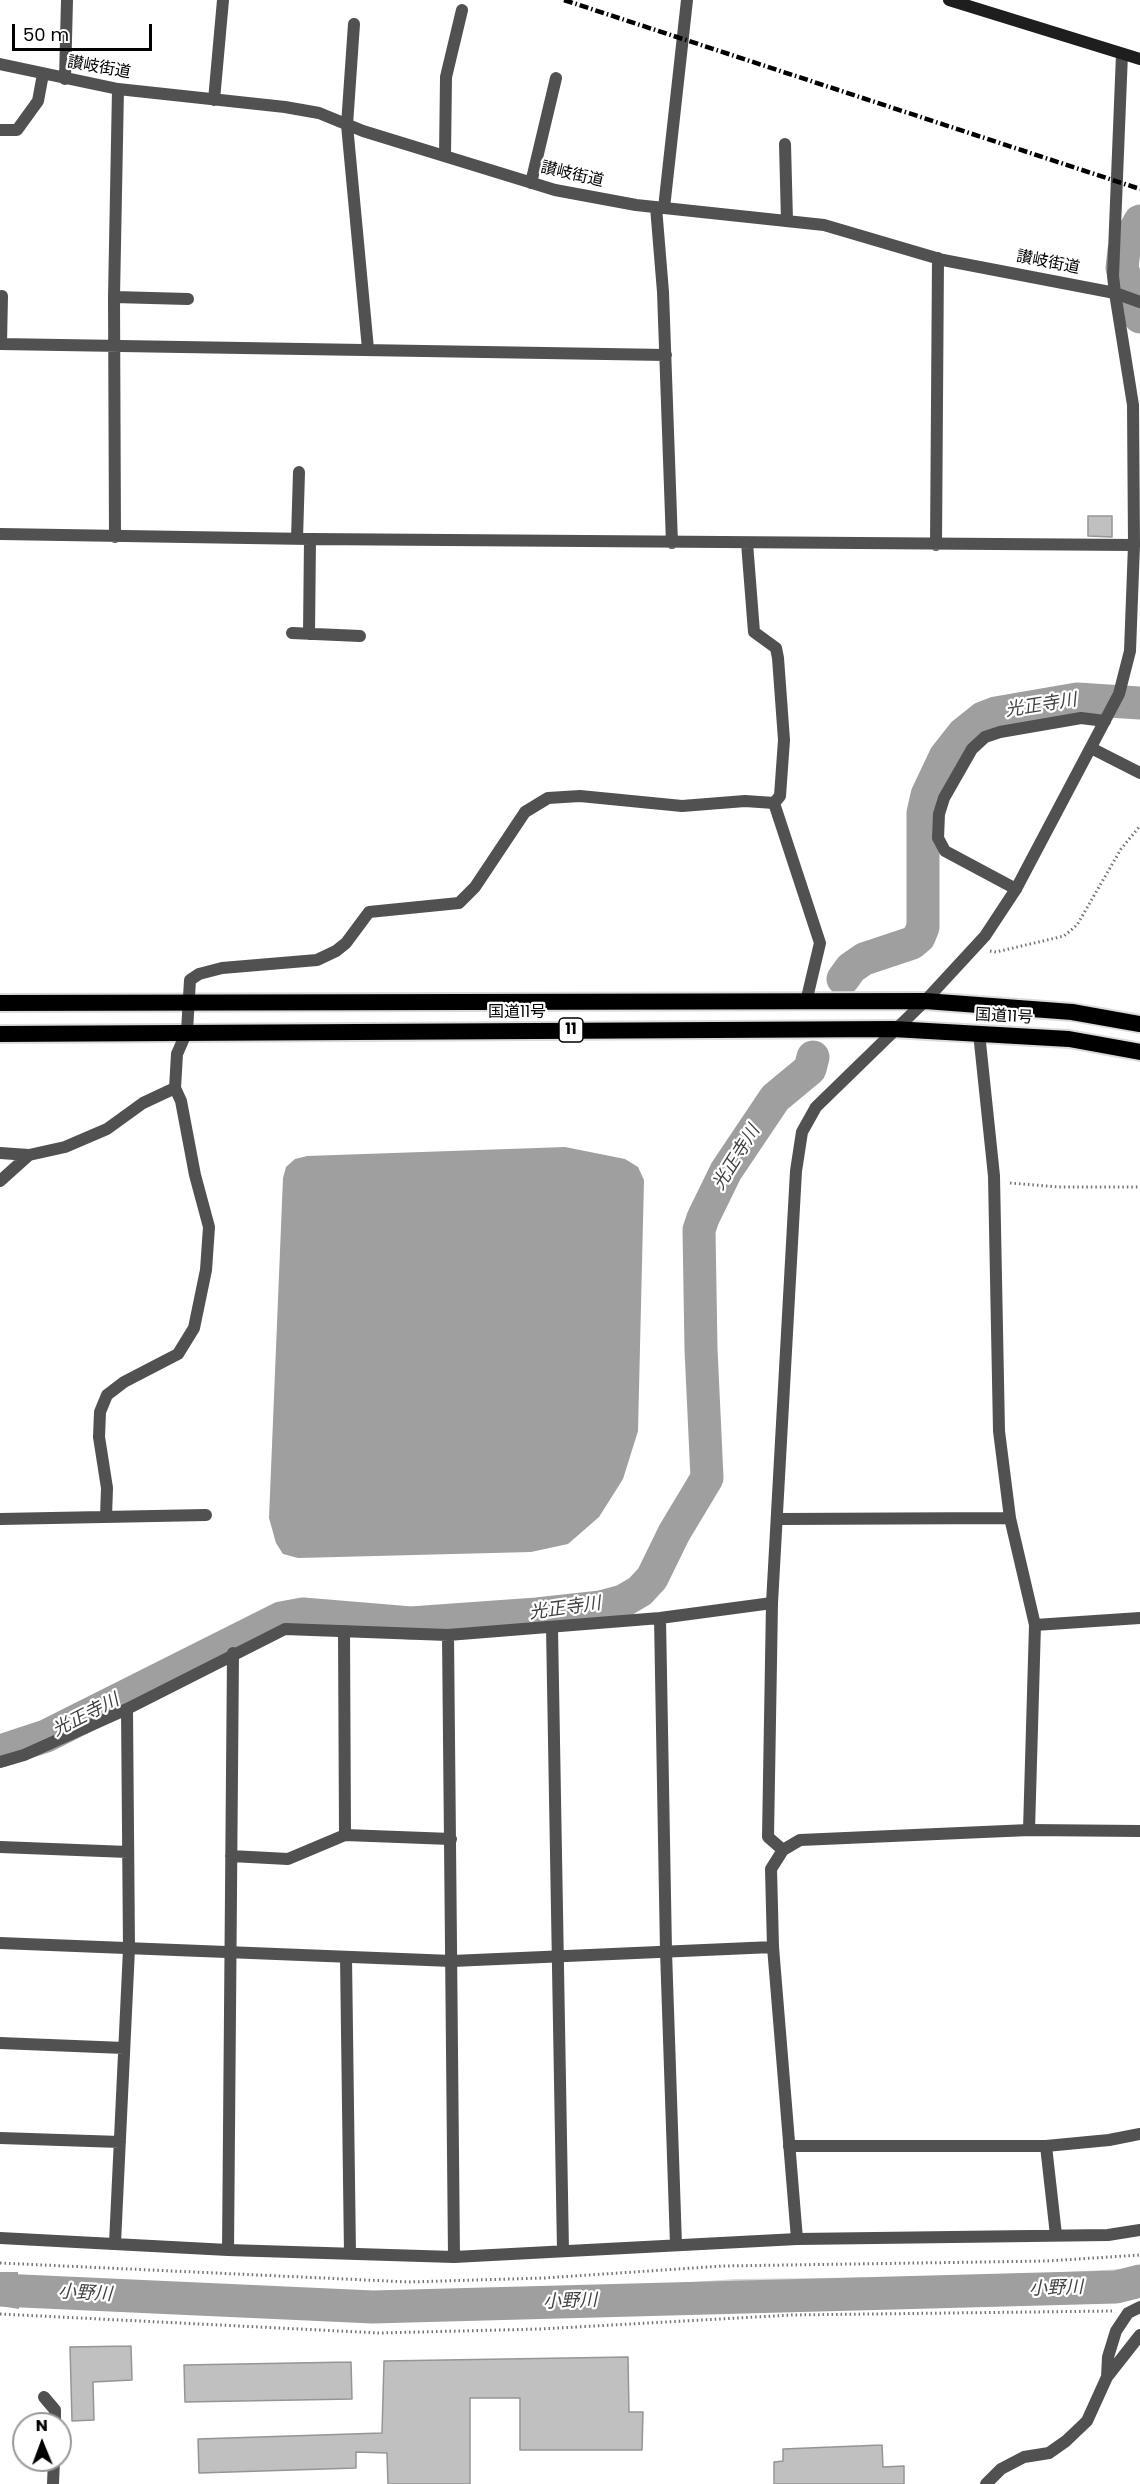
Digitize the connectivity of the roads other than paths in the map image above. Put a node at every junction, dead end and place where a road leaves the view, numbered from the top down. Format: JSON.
{"nodes":[{"id":1,"x":68,"y":0,"type":"edge"},
{"id":2,"x":223,"y":0,"type":"edge"},
{"id":3,"x":687,"y":0,"type":"edge"},
{"id":4,"x":948,"y":0,"type":"edge"},
{"id":5,"x":462,"y":10,"type":"dead end"},
{"id":6,"x":354,"y":24,"type":"dead end"},
{"id":7,"x":1122,"y":54,"type":"junction"},
{"id":8,"x":1140,"y":59,"type":"edge"},
{"id":9,"x":0,"y":64,"type":"edge"},
{"id":10,"x":43,"y":74,"type":"junction"},
{"id":11,"x":556,"y":78,"type":"dead end"},
{"id":12,"x":65,"y":79,"type":"junction"},
{"id":13,"x":118,"y":89,"type":"junction"},
{"id":14,"x":214,"y":100,"type":"junction"},
{"id":15,"x":347,"y":125,"type":"junction"},
{"id":16,"x":0,"y":130,"type":"edge"},
{"id":17,"x":785,"y":144,"type":"dead end"},
{"id":18,"x":446,"y":156,"type":"junction"},
{"id":19,"x":531,"y":183,"type":"junction"},
{"id":20,"x":660,"y":207,"type":"junction"},
{"id":21,"x":787,"y":221,"type":"junction"},
{"id":22,"x":938,"y":258,"type":"junction"},
{"id":23,"x":1115,"y":293,"type":"junction"},
{"id":24,"x":2,"y":296,"type":"dead end"},
{"id":25,"x":114,"y":297,"type":"junction"},
{"id":26,"x":188,"y":298,"type":"dead end"},
{"id":27,"x":1140,"y":302,"type":"edge"},
{"id":28,"x":1,"y":344,"type":"edge"},
{"id":29,"x":114,"y":345,"type":"junction"},
{"id":30,"x":368,"y":349,"type":"junction"},
{"id":31,"x":666,"y":355,"type":"junction"},
{"id":32,"x":299,"y":472,"type":"dead end"},
{"id":33,"x":0,"y":534,"type":"edge"},
{"id":34,"x":115,"y":537,"type":"junction"},
{"id":35,"x":297,"y":539,"type":"junction"},
{"id":36,"x":310,"y":539,"type":"junction"},
{"id":37,"x":672,"y":543,"type":"junction"},
{"id":38,"x":747,"y":543,"type":"junction"},
{"id":39,"x":1134,"y":545,"type":"junction"},
{"id":40,"x":936,"y":546,"type":"junction"},
{"id":41,"x":292,"y":633,"type":"dead end"},
{"id":42,"x":309,"y":634,"type":"junction"},
{"id":43,"x":360,"y":636,"type":"dead end"},
{"id":44,"x":1135,"y":645,"type":"edge"},
{"id":45,"x":1105,"y":721,"type":"junction"},
{"id":46,"x":1091,"y":748,"type":"junction"},
{"id":47,"x":1140,"y":772,"type":"edge"},
{"id":48,"x":774,"y":803,"type":"junction"},
{"id":49,"x":1016,"y":889,"type":"junction"},
{"id":50,"x":925,"y":1000,"type":"junction"},
{"id":51,"x":806,"y":1002,"type":"junction"},
{"id":52,"x":0,"y":1003,"type":"edge"},
{"id":53,"x":187,"y":1005,"type":"junction"},
{"id":54,"x":1140,"y":1024,"type":"edge"},
{"id":55,"x":893,"y":1029,"type":"junction"},
{"id":56,"x":187,"y":1031,"type":"junction"},
{"id":57,"x":0,"y":1034,"type":"edge"},
{"id":58,"x":979,"y":1034,"type":"junction"},
{"id":59,"x":1140,"y":1052,"type":"edge"},
{"id":60,"x":175,"y":1088,"type":"junction"},
{"id":61,"x":0,"y":1153,"type":"edge"},
{"id":62,"x":29,"y":1155,"type":"junction"},
{"id":63,"x":0,"y":1181,"type":"edge"},
{"id":64,"x":206,"y":1515,"type":"dead end"},
{"id":65,"x":106,"y":1517,"type":"junction"},
{"id":66,"x":1010,"y":1518,"type":"junction"},
{"id":67,"x":0,"y":1519,"type":"edge"},
{"id":68,"x":778,"y":1519,"type":"junction"},
{"id":69,"x":772,"y":1603,"type":"junction"},
{"id":70,"x":660,"y":1618,"type":"junction"},
{"id":71,"x":1140,"y":1618,"type":"edge"},
{"id":72,"x":1035,"y":1625,"type":"junction"},
{"id":73,"x":552,"y":1627,"type":"junction"},
{"id":74,"x":344,"y":1631,"type":"junction"},
{"id":75,"x":448,"y":1635,"type":"junction"},
{"id":76,"x":233,"y":1653,"type":"junction"},
{"id":77,"x":127,"y":1708,"type":"junction"},
{"id":78,"x":0,"y":1762,"type":"edge"},
{"id":79,"x":1029,"y":1830,"type":"junction"},
{"id":80,"x":1140,"y":1831,"type":"edge"},
{"id":81,"x":345,"y":1835,"type":"junction"},
{"id":82,"x":451,"y":1839,"type":"junction"},
{"id":83,"x":0,"y":1847,"type":"edge"},
{"id":84,"x":783,"y":1850,"type":"junction"},
{"id":85,"x":128,"y":1852,"type":"junction"},
{"id":86,"x":231,"y":1857,"type":"junction"},
{"id":87,"x":0,"y":1943,"type":"edge"},
{"id":88,"x":773,"y":1947,"type":"junction"},
{"id":89,"x":129,"y":1949,"type":"junction"},
{"id":90,"x":666,"y":1951,"type":"junction"},
{"id":91,"x":230,"y":1953,"type":"junction"},
{"id":92,"x":558,"y":1956,"type":"junction"},
{"id":93,"x":346,"y":1957,"type":"junction"},
{"id":94,"x":452,"y":1961,"type":"junction"},
{"id":95,"x":0,"y":2043,"type":"edge"},
{"id":96,"x":124,"y":2048,"type":"junction"},
{"id":97,"x":1140,"y":2134,"type":"edge"},
{"id":98,"x":0,"y":2139,"type":"edge"},
{"id":99,"x":120,"y":2142,"type":"junction"},
{"id":100,"x":789,"y":2146,"type":"junction"},
{"id":101,"x":1046,"y":2146,"type":"junction"},
{"id":102,"x":1140,"y":2230,"type":"edge"},
{"id":103,"x":1056,"y":2235,"type":"junction"},
{"id":104,"x":0,"y":2238,"type":"edge"},
{"id":105,"x":797,"y":2239,"type":"junction"},
{"id":106,"x":115,"y":2243,"type":"junction"},
{"id":107,"x":676,"y":2246,"type":"junction"},
{"id":108,"x":228,"y":2250,"type":"junction"},
{"id":109,"x":563,"y":2251,"type":"junction"},
{"id":110,"x":350,"y":2254,"type":"junction"},
{"id":111,"x":454,"y":2257,"type":"junction"},
{"id":112,"x":1134,"y":2310,"type":"edge"},
{"id":113,"x":1140,"y":2335,"type":"edge"},
{"id":114,"x":1107,"y":2377,"type":"junction"},
{"id":115,"x":44,"y":2397,"type":"dead end"},
{"id":116,"x":55,"y":2412,"type":"edge"},
{"id":117,"x":986,"y":2484,"type":"edge"}],
"edges":[{"from":1,"to":12,"type":"street"},
{"from":2,"to":14,"type":"street"},
{"from":3,"to":20,"type":"street"},
{"from":4,"to":7,"type":"main road"},
{"from":5,"to":18,"type":"street"},
{"from":6,"to":15,"type":"street"},
{"from":7,"to":8,"type":"main road"},
{"from":7,"to":23,"type":"street"},
{"from":9,"to":10,"type":"street","name":"讃岐街道"},
{"from":10,"to":12,"type":"street","name":"讃岐街道"},
{"from":10,"to":16,"type":"street"},
{"from":11,"to":19,"type":"street"},
{"from":12,"to":13,"type":"street","name":"讃岐街道"},
{"from":13,"to":14,"type":"street","name":"讃岐街道"},
{"from":13,"to":25,"type":"street"},
{"from":14,"to":15,"type":"street","name":"讃岐街道"},
{"from":15,"to":18,"type":"street","name":"讃岐街道"},
{"from":15,"to":30,"type":"street"},
{"from":17,"to":21,"type":"street"},
{"from":18,"to":19,"type":"street","name":"讃岐街道"},
{"from":19,"to":20,"type":"street","name":"讃岐街道"},
{"from":20,"to":21,"type":"street","name":"讃岐街道"},
{"from":20,"to":31,"type":"street"},
{"from":21,"to":22,"type":"street","name":"讃岐街道"},
{"from":22,"to":23,"type":"street","name":"讃岐街道"},
{"from":22,"to":40,"type":"street"},
{"from":23,"to":27,"type":"street","name":"讃岐街道"},
{"from":23,"to":39,"type":"street"},
{"from":24,"to":28,"type":"street"},
{"from":25,"to":26,"type":"street"},
{"from":25,"to":29,"type":"street"},
{"from":28,"to":29,"type":"street"},
{"from":29,"to":30,"type":"street"},
{"from":29,"to":34,"type":"street"},
{"from":30,"to":31,"type":"street"},
{"from":31,"to":37,"type":"street"},
{"from":32,"to":35,"type":"street"},
{"from":33,"to":34,"type":"street"},
{"from":34,"to":35,"type":"street"},
{"from":35,"to":36,"type":"street"},
{"from":36,"to":37,"type":"street"},
{"from":36,"to":42,"type":"street"},
{"from":37,"to":38,"type":"street"},
{"from":38,"to":40,"type":"street"},
{"from":38,"to":48,"type":"street"},
{"from":39,"to":40,"type":"street"},
{"from":39,"to":44,"type":"street"},
{"from":41,"to":42,"type":"street"},
{"from":42,"to":43,"type":"street"},
{"from":44,"to":45,"type":"street"},
{"from":45,"to":46,"type":"street"},
{"from":45,"to":49,"type":"street"},
{"from":46,"to":47,"type":"street"},
{"from":46,"to":49,"type":"street"},
{"from":48,"to":51,"type":"street"},
{"from":48,"to":53,"type":"street"},
{"from":49,"to":50,"type":"street"},
{"from":50,"to":51,"type":"highway","name":"国道11号","number":"11"},
{"from":50,"to":54,"type":"highway","name":"国道11号","number":"11"},
{"from":50,"to":55,"type":"street"},
{"from":51,"to":53,"type":"highway","name":"国道11号","number":"11"},
{"from":52,"to":53,"type":"highway","name":"国道11号","number":"11"},
{"from":53,"to":56,"type":"street"},
{"from":55,"to":56,"type":"highway","name":"国道11号","number":"11"},
{"from":55,"to":58,"type":"highway","name":"国道11号","number":"11"},
{"from":55,"to":68,"type":"street"},
{"from":56,"to":57,"type":"highway","name":"国道11号","number":"11"},
{"from":56,"to":60,"type":"street"},
{"from":58,"to":59,"type":"highway","name":"国道11号","number":"11"},
{"from":58,"to":66,"type":"street"},
{"from":60,"to":62,"type":"street"},
{"from":60,"to":65,"type":"street"},
{"from":61,"to":62,"type":"street"},
{"from":62,"to":63,"type":"street"},
{"from":64,"to":65,"type":"street"},
{"from":65,"to":67,"type":"street"},
{"from":66,"to":68,"type":"street"},
{"from":66,"to":72,"type":"street"},
{"from":68,"to":69,"type":"street"},
{"from":69,"to":70,"type":"street"},
{"from":69,"to":84,"type":"street"},
{"from":70,"to":73,"type":"street"},
{"from":70,"to":90,"type":"street"},
{"from":71,"to":72,"type":"street"},
{"from":72,"to":79,"type":"street"},
{"from":73,"to":75,"type":"street"},
{"from":73,"to":92,"type":"street"},
{"from":74,"to":75,"type":"street"},
{"from":74,"to":76,"type":"street"},
{"from":74,"to":81,"type":"street"},
{"from":75,"to":82,"type":"street"},
{"from":76,"to":77,"type":"street"},
{"from":76,"to":86,"type":"street"},
{"from":77,"to":78,"type":"street"},
{"from":77,"to":85,"type":"street"},
{"from":79,"to":80,"type":"street"},
{"from":79,"to":84,"type":"street"},
{"from":81,"to":82,"type":"street"},
{"from":81,"to":86,"type":"street"},
{"from":82,"to":94,"type":"street"},
{"from":83,"to":85,"type":"street"},
{"from":84,"to":88,"type":"street"},
{"from":85,"to":89,"type":"street"},
{"from":86,"to":91,"type":"street"},
{"from":87,"to":89,"type":"street"},
{"from":88,"to":90,"type":"street"},
{"from":88,"to":100,"type":"street"},
{"from":89,"to":91,"type":"street"},
{"from":89,"to":96,"type":"street"},
{"from":90,"to":92,"type":"street"},
{"from":90,"to":107,"type":"street"},
{"from":91,"to":93,"type":"street"},
{"from":91,"to":108,"type":"street"},
{"from":92,"to":94,"type":"street"},
{"from":92,"to":109,"type":"street"},
{"from":93,"to":94,"type":"street"},
{"from":93,"to":110,"type":"street"},
{"from":94,"to":111,"type":"street"},
{"from":95,"to":96,"type":"street"},
{"from":96,"to":99,"type":"street"},
{"from":97,"to":101,"type":"street"},
{"from":98,"to":99,"type":"street"},
{"from":99,"to":106,"type":"street"},
{"from":100,"to":101,"type":"street"},
{"from":100,"to":105,"type":"street"},
{"from":101,"to":103,"type":"street"},
{"from":102,"to":103,"type":"street"},
{"from":103,"to":105,"type":"street"},
{"from":104,"to":106,"type":"street"},
{"from":105,"to":107,"type":"street"},
{"from":106,"to":108,"type":"street"},
{"from":107,"to":109,"type":"street"},
{"from":108,"to":110,"type":"street"},
{"from":109,"to":111,"type":"street"},
{"from":110,"to":111,"type":"street"},
{"from":112,"to":114,"type":"street"},
{"from":113,"to":114,"type":"street"},
{"from":114,"to":117,"type":"street"},
{"from":115,"to":116,"type":"street"}]}
